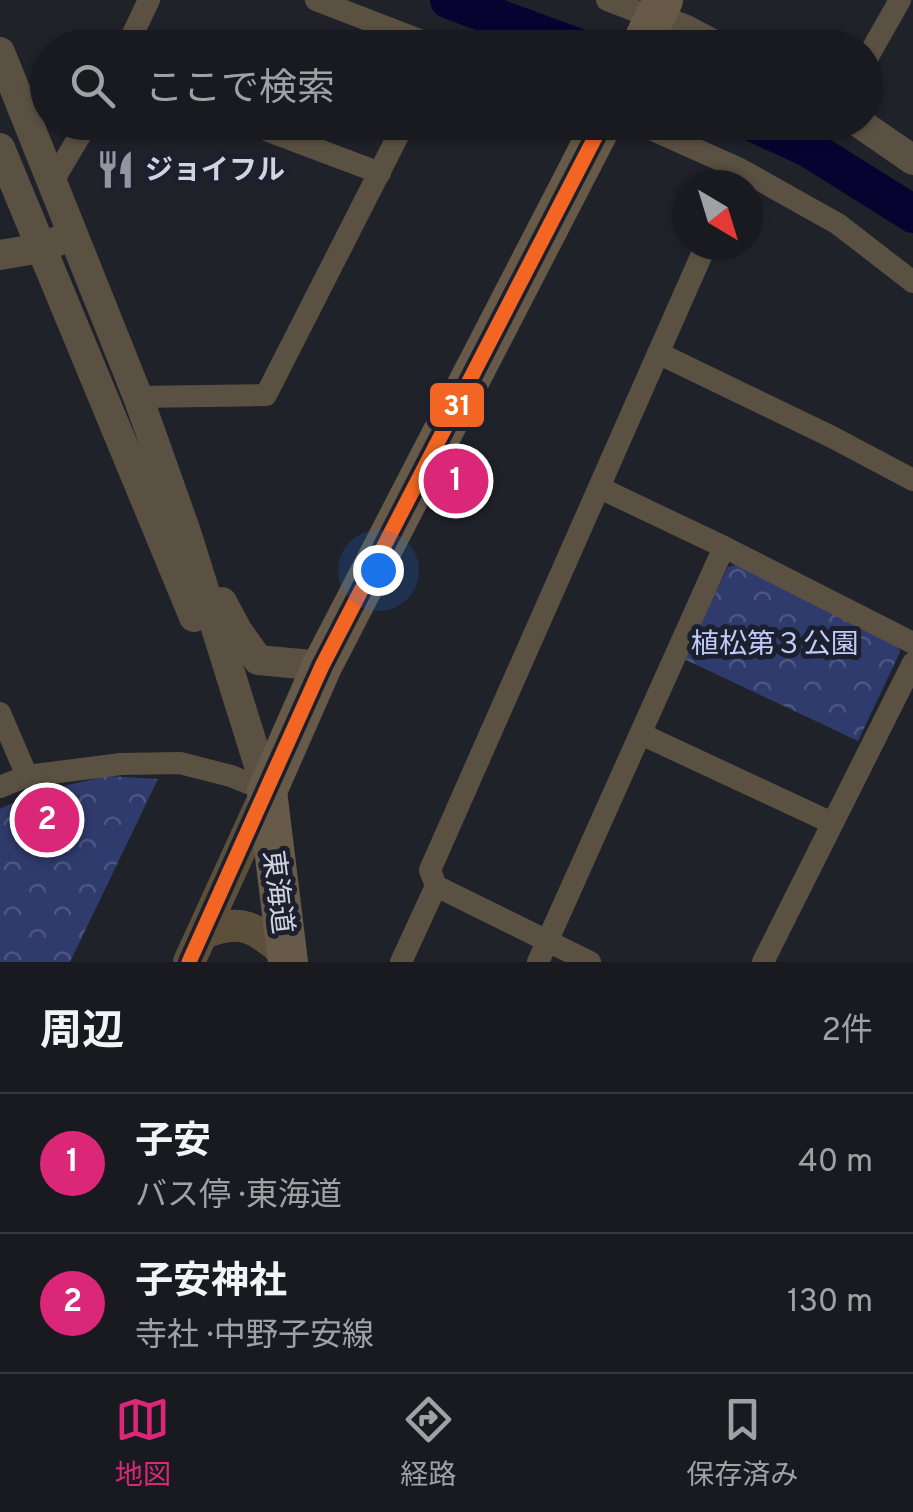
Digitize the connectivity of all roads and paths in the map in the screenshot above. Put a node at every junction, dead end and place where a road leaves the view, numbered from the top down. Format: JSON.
{"nodes":[{"id":1,"x":149,"y":0,"type":"edge"},
{"id":2,"x":316,"y":0,"type":"edge"},
{"id":3,"x":607,"y":0,"type":"edge"},
{"id":4,"x":900,"y":0,"type":"edge"},
{"id":5,"x":651,"y":25,"type":"edge"},
{"id":6,"x":135,"y":30,"type":"edge"},
{"id":7,"x":394,"y":30,"type":"edge"},
{"id":8,"x":686,"y":30,"type":"edge"},
{"id":9,"x":883,"y":30,"type":"edge"},
{"id":10,"x":0,"y":52,"type":"edge"},
{"id":11,"x":30,"y":130,"type":"edge"},
{"id":12,"x":883,"y":139,"type":"edge"},
{"id":13,"x":34,"y":140,"type":"edge"},
{"id":14,"x":77,"y":140,"type":"edge"},
{"id":15,"x":293,"y":140,"type":"edge"},
{"id":16,"x":396,"y":140,"type":"edge"},
{"id":17,"x":594,"y":140,"type":"edge"},
{"id":18,"x":668,"y":140,"type":"edge"},
{"id":19,"x":0,"y":148,"type":"edge"},
{"id":20,"x":913,"y":160,"type":"edge"},
{"id":21,"x":723,"y":170,"type":"edge"},
{"id":22,"x":380,"y":173,"type":"junction"},
{"id":23,"x":51,"y":184,"type":"junction"},
{"id":24,"x":763,"y":189,"type":"edge"},
{"id":25,"x":71,"y":234,"type":"junction"},
{"id":26,"x":42,"y":248,"type":"junction"},
{"id":27,"x":0,"y":255,"type":"edge"},
{"id":28,"x":699,"y":260,"type":"edge"},
{"id":29,"x":913,"y":282,"type":"edge"},
{"id":30,"x":658,"y":353,"type":"junction"},
{"id":31,"x":138,"y":397,"type":"junction"},
{"id":32,"x":913,"y":480,"type":"edge"},
{"id":33,"x":600,"y":488,"type":"junction"},
{"id":34,"x":186,"y":532,"type":"junction"},
{"id":35,"x":724,"y":547,"type":"junction"},
{"id":36,"x":913,"y":643,"type":"edge"},
{"id":37,"x":913,"y":664,"type":"edge"},
{"id":38,"x":322,"y":666,"type":"junction"},
{"id":39,"x":0,"y":713,"type":"edge"},
{"id":40,"x":641,"y":734,"type":"junction"},
{"id":41,"x":26,"y":776,"type":"junction"},
{"id":42,"x":0,"y":786,"type":"edge"},
{"id":43,"x":266,"y":790,"type":"junction"},
{"id":44,"x":832,"y":824,"type":"junction"},
{"id":45,"x":436,"y":886,"type":"junction"},
{"id":46,"x":195,"y":948,"type":"edge"},
{"id":47,"x":543,"y":951,"type":"edge"},
{"id":48,"x":288,"y":958,"type":"edge"},
{"id":49,"x":400,"y":962,"type":"edge"},
{"id":50,"x":590,"y":962,"type":"edge"},
{"id":51,"x":764,"y":962,"type":"edge"}],
"edges":[{"from":1,"to":6,"type":"street"},
{"from":2,"to":7,"type":"street"},
{"from":3,"to":5,"type":"street"},
{"from":4,"to":9,"type":"street"},
{"from":5,"to":8,"type":"street"},
{"from":10,"to":11,"type":"street"},
{"from":12,"to":20,"type":"street"},
{"from":13,"to":23,"type":"street"},
{"from":14,"to":23,"type":"street"},
{"from":15,"to":22,"type":"street"},
{"from":16,"to":22,"type":"street"},
{"from":17,"to":38,"type":"highway"},
{"from":18,"to":21,"type":"street"},
{"from":19,"to":26,"type":"street"},
{"from":22,"to":31,"type":"street"},
{"from":23,"to":25,"type":"street"},
{"from":24,"to":29,"type":"street"},
{"from":25,"to":26,"type":"street"},
{"from":25,"to":31,"type":"street"},
{"from":26,"to":27,"type":"street"},
{"from":26,"to":43,"type":"street"},
{"from":28,"to":30,"type":"street"},
{"from":30,"to":32,"type":"street"},
{"from":30,"to":33,"type":"street"},
{"from":31,"to":34,"type":"street"},
{"from":33,"to":35,"type":"street"},
{"from":33,"to":45,"type":"street"},
{"from":34,"to":38,"type":"street"},
{"from":34,"to":43,"type":"street"},
{"from":35,"to":36,"type":"street"},
{"from":35,"to":40,"type":"street"},
{"from":37,"to":44,"type":"street"},
{"from":38,"to":43,"type":"highway"},
{"from":39,"to":41,"type":"street"},
{"from":40,"to":44,"type":"street"},
{"from":40,"to":47,"type":"street"},
{"from":41,"to":42,"type":"street"},
{"from":41,"to":43,"type":"street"},
{"from":43,"to":46,"type":"main road"},
{"from":43,"to":48,"type":"highway","name":"東海道"},
{"from":44,"to":51,"type":"street"},
{"from":45,"to":47,"type":"street"},
{"from":45,"to":49,"type":"street"},
{"from":46,"to":48,"type":"main road"},
{"from":47,"to":50,"type":"street"}]}
